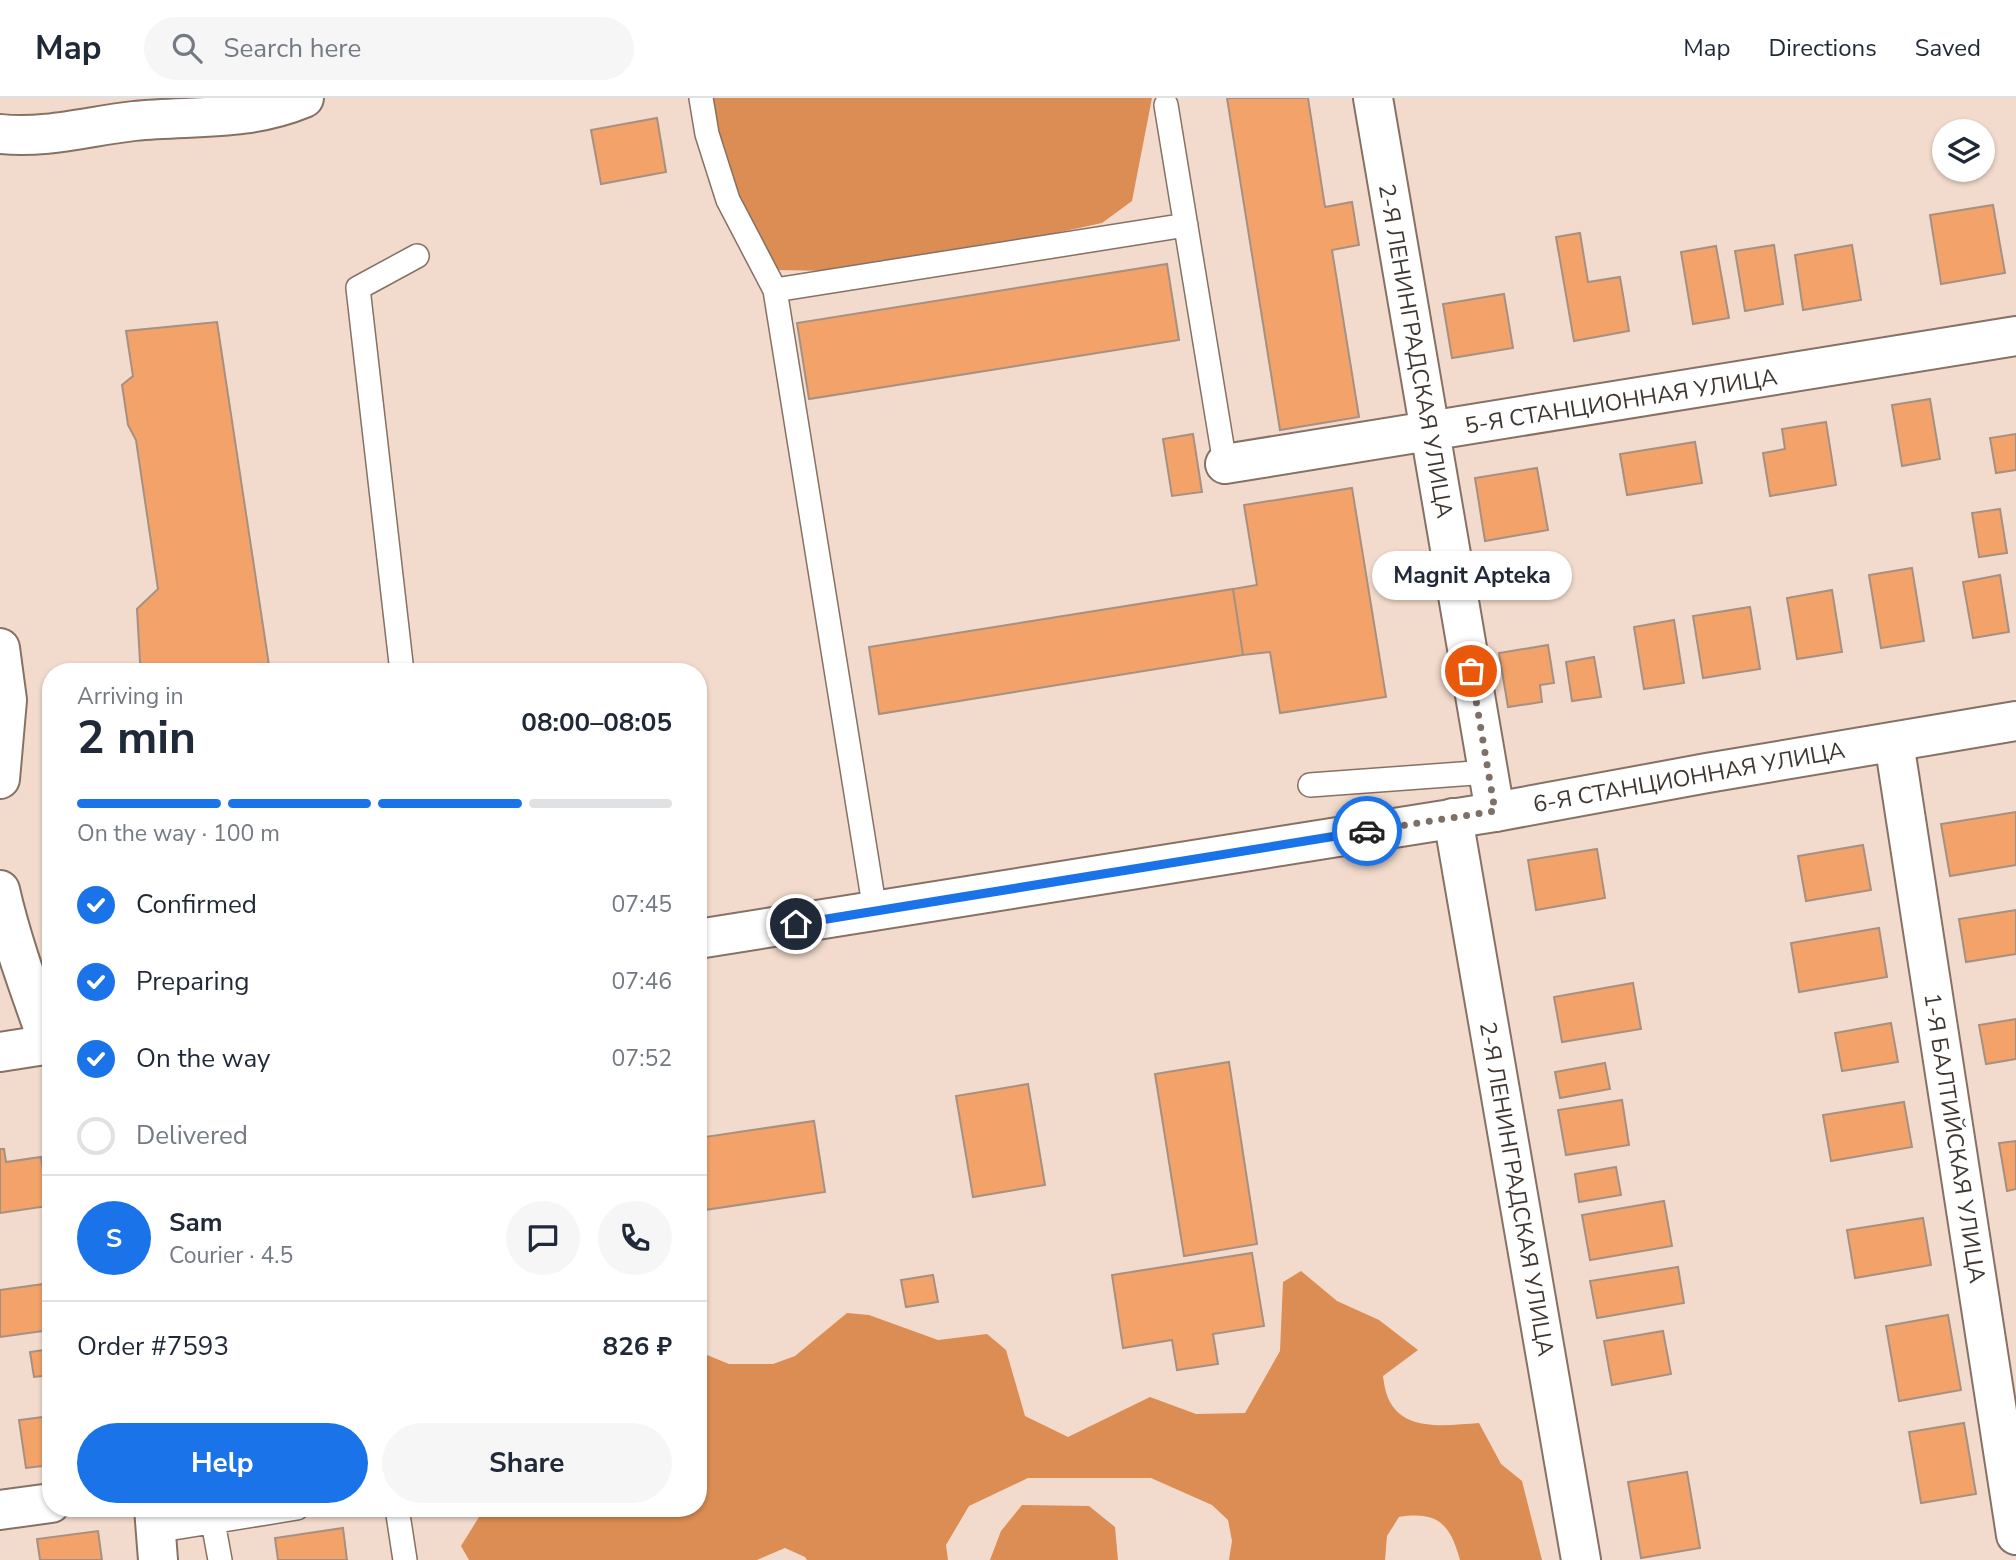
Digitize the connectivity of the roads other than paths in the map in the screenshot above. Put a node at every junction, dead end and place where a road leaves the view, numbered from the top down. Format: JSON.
{"nodes":[{"id":1,"x":304,"y":98,"type":"edge"},
{"id":2,"x":701,"y":98,"type":"edge"},
{"id":3,"x":1373,"y":98,"type":"edge"},
{"id":4,"x":1166,"y":105,"type":"dead end"},
{"id":5,"x":0,"y":134,"type":"edge"},
{"id":6,"x":1186,"y":225,"type":"junction"},
{"id":7,"x":417,"y":256,"type":"dead end"},
{"id":8,"x":775,"y":290,"type":"junction"},
{"id":9,"x":2016,"y":336,"type":"edge"},
{"id":10,"x":1430,"y":433,"type":"junction"},
{"id":11,"x":1225,"y":464,"type":"joint"},
{"id":12,"x":0,"y":648,"type":"edge"},
{"id":13,"x":401,"y":663,"type":"edge"},
{"id":14,"x":2016,"y":721,"type":"edge"},
{"id":15,"x":1895,"y":742,"type":"junction"},
{"id":16,"x":1488,"y":772,"type":"junction"},
{"id":17,"x":0,"y":779,"type":"edge"},
{"id":18,"x":1310,"y":786,"type":"dead end"},
{"id":19,"x":1495,"y":811,"type":"junction"},
{"id":20,"x":1453,"y":818,"type":"junction"},
{"id":21,"x":0,"y":890,"type":"edge"},
{"id":22,"x":875,"y":911,"type":"junction"},
{"id":23,"x":707,"y":938,"type":"edge"},
{"id":24,"x":42,"y":1022,"type":"edge"},
{"id":25,"x":42,"y":1045,"type":"edge"},
{"id":26,"x":0,"y":1052,"type":"edge"},
{"id":27,"x":42,"y":1504,"type":"edge"},
{"id":28,"x":0,"y":1510,"type":"edge"},
{"id":29,"x":243,"y":1517,"type":"edge"},
{"id":30,"x":398,"y":1517,"type":"edge"},
{"id":31,"x":213,"y":1522,"type":"junction"},
{"id":32,"x":155,"y":1533,"type":"edge"},
{"id":33,"x":2016,"y":1535,"type":"edge"},
{"id":34,"x":220,"y":1560,"type":"edge"},
{"id":35,"x":405,"y":1560,"type":"edge"},
{"id":36,"x":1581,"y":1560,"type":"edge"}],
"edges":[{"from":1,"to":5,"type":"street"},
{"from":2,"to":8,"type":"lane"},
{"from":3,"to":10,"type":"street","name":"2-Я ЛЕНИНГРАДСКАЯ УЛИЦА"},
{"from":4,"to":6,"type":"lane"},
{"from":6,"to":8,"type":"lane"},
{"from":6,"to":11,"type":"lane"},
{"from":7,"to":13,"type":"lane"},
{"from":8,"to":22,"type":"lane"},
{"from":9,"to":10,"type":"street","name":"5-Я СТАНЦИОННАЯ УЛИЦА"},
{"from":10,"to":11,"type":"street","name":"5-Я СТАНЦИОННАЯ УЛИЦА"},
{"from":10,"to":16,"type":"street","name":"2-Я ЛЕНИНГРАДСКАЯ УЛИЦА"},
{"from":12,"to":17,"type":"street"},
{"from":14,"to":15,"type":"street","name":"6-Я СТАНЦИОННАЯ УЛИЦА"},
{"from":15,"to":19,"type":"street","name":"6-Я СТАНЦИОННАЯ УЛИЦА"},
{"from":15,"to":33,"type":"street","name":"1-Я БАЛТИЙСКАЯ УЛИЦА"},
{"from":16,"to":18,"type":"lane"},
{"from":16,"to":19,"type":"street","name":"2-Я ЛЕНИНГРАДСКАЯ УЛИЦА"},
{"from":19,"to":20,"type":"street","name":"6-Я СТАНЦИОННАЯ УЛИЦА"},
{"from":20,"to":22,"type":"street","name":"6-Я СТАНЦИОННАЯ УЛИЦА"},
{"from":20,"to":36,"type":"street","name":"2-Я ЛЕНИНГРАДСКАЯ УЛИЦА"},
{"from":21,"to":24,"type":"street"},
{"from":22,"to":23,"type":"street","name":"6-Я СТАНЦИОННАЯ УЛИЦА"},
{"from":25,"to":26,"type":"street"},
{"from":27,"to":28,"type":"street"},
{"from":29,"to":31,"type":"lane"},
{"from":30,"to":35,"type":"lane"},
{"from":31,"to":32,"type":"lane"},
{"from":31,"to":34,"type":"lane"}]}
